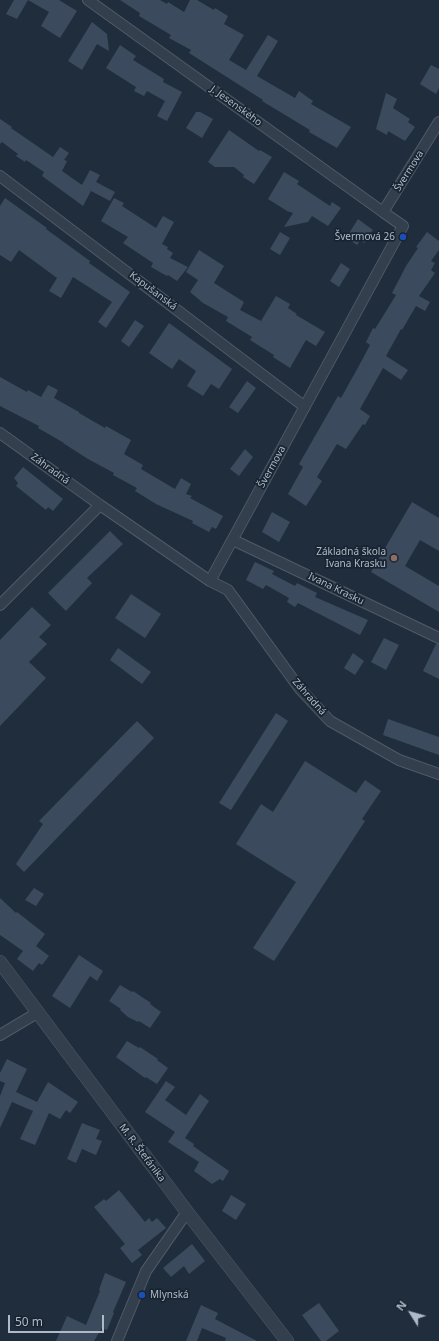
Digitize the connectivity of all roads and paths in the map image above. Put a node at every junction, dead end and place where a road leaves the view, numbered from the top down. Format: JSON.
{"nodes":[{"id":1,"x":88,"y":0,"type":"edge"},
{"id":2,"x":439,"y":122,"type":"edge"},
{"id":3,"x":0,"y":176,"type":"edge"},
{"id":4,"x":383,"y":212,"type":"junction"},
{"id":5,"x":305,"y":406,"type":"junction"},
{"id":6,"x":0,"y":433,"type":"edge"},
{"id":7,"x":100,"y":505,"type":"junction"},
{"id":8,"x":232,"y":540,"type":"junction"},
{"id":9,"x":210,"y":581,"type":"junction"},
{"id":10,"x":0,"y":605,"type":"edge"},
{"id":11,"x":439,"y":638,"type":"edge"},
{"id":12,"x":439,"y":774,"type":"edge"},
{"id":13,"x":0,"y":962,"type":"edge"},
{"id":14,"x":37,"y":1013,"type":"junction"},
{"id":15,"x":0,"y":1035,"type":"edge"},
{"id":16,"x":187,"y":1212,"type":"junction"},
{"id":17,"x":117,"y":1341,"type":"edge"},
{"id":18,"x":287,"y":1341,"type":"edge"}],
"edges":[{"from":1,"to":4,"type":"street","name":"J. Jesenského"},
{"from":2,"to":4,"type":"street","name":"Švermova"},
{"from":3,"to":5,"type":"street","name":"Kapušanská"},
{"from":4,"to":5,"type":"street","name":"Švermova"},
{"from":5,"to":8,"type":"street","name":"Švermova"},
{"from":6,"to":7,"type":"street","name":"Záhradná"},
{"from":7,"to":9,"type":"street"},
{"from":7,"to":10,"type":"street"},
{"from":8,"to":9,"type":"street","name":"Švermova"},
{"from":8,"to":11,"type":"street","name":"Ivana Krasku"},
{"from":9,"to":12,"type":"street","name":"Záhradná"},
{"from":13,"to":14,"type":"street","name":"M. R. Štefánika"},
{"from":14,"to":15,"type":"street"},
{"from":14,"to":16,"type":"street","name":"M. R. Štefánika"},
{"from":16,"to":17,"type":"street"},
{"from":16,"to":18,"type":"street","name":"M. R. Štefánika"}]}
